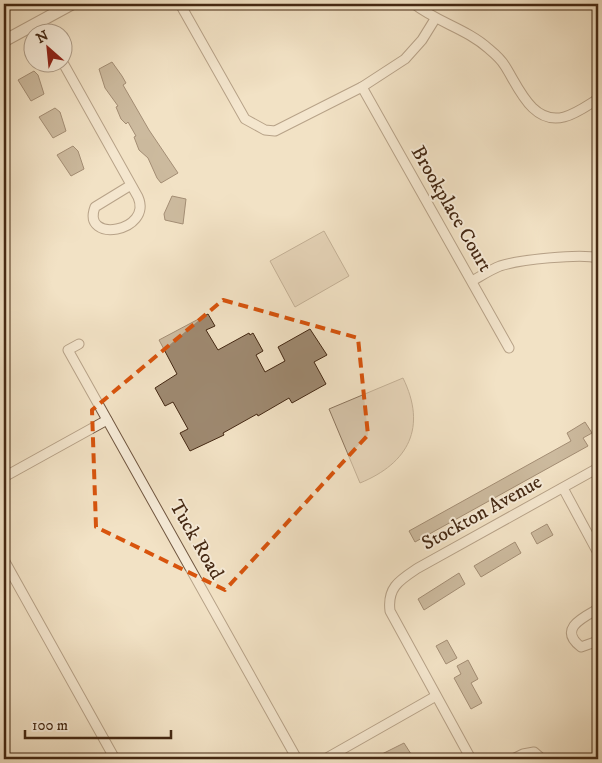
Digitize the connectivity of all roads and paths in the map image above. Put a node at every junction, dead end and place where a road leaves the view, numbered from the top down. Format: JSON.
{"nodes":[{"id":1,"x":72,"y":4,"type":"edge"},
{"id":2,"x":180,"y":4,"type":"edge"},
{"id":3,"x":414,"y":4,"type":"edge"},
{"id":4,"x":435,"y":19,"type":"junction"},
{"id":5,"x":40,"y":21,"type":"joint"},
{"id":6,"x":4,"y":41,"type":"edge"},
{"id":7,"x":68,"y":72,"type":"edge"},
{"id":8,"x":362,"y":87,"type":"junction"},
{"id":9,"x":598,"y":99,"type":"edge"},
{"id":10,"x":131,"y":185,"type":"junction"},
{"id":11,"x":598,"y":258,"type":"edge"},
{"id":12,"x":472,"y":282,"type":"junction"},
{"id":13,"x":79,"y":344,"type":"dead end"},
{"id":14,"x":508,"y":348,"type":"dead end"},
{"id":15,"x":108,"y":420,"type":"junction"},
{"id":16,"x":598,"y":468,"type":"edge"},
{"id":17,"x":4,"y":477,"type":"edge"},
{"id":18,"x":562,"y":488,"type":"junction"},
{"id":19,"x":598,"y":553,"type":"edge"},
{"id":20,"x":4,"y":560,"type":"edge"},
{"id":21,"x":598,"y":610,"type":"edge"},
{"id":22,"x":598,"y":641,"type":"edge"},
{"id":23,"x":436,"y":696,"type":"junction"},
{"id":24,"x":115,"y":759,"type":"edge"},
{"id":25,"x":297,"y":759,"type":"edge"},
{"id":26,"x":325,"y":759,"type":"edge"},
{"id":27,"x":471,"y":759,"type":"edge"},
{"id":28,"x":513,"y":759,"type":"edge"},
{"id":29,"x":542,"y":759,"type":"edge"}],
"edges":[{"from":1,"to":5,"type":"street"},
{"from":2,"to":8,"type":"street"},
{"from":3,"to":4,"type":"street"},
{"from":4,"to":8,"type":"street"},
{"from":4,"to":9,"type":"street"},
{"from":5,"to":6,"type":"street"},
{"from":7,"to":10,"type":"street"},
{"from":8,"to":12,"type":"street","name":"Brookplace Court"},
{"from":10,"to":10,"type":"street"},
{"from":11,"to":12,"type":"street"},
{"from":12,"to":14,"type":"street","name":"Brookplace Court"},
{"from":13,"to":15,"type":"street","name":"Tuck Road"},
{"from":15,"to":17,"type":"street"},
{"from":15,"to":25,"type":"street","name":"Tuck Road"},
{"from":16,"to":18,"type":"street","name":"Stockton Avenue"},
{"from":18,"to":19,"type":"street"},
{"from":18,"to":23,"type":"street","name":"Stockton Avenue"},
{"from":20,"to":24,"type":"street"},
{"from":21,"to":22,"type":"street"},
{"from":23,"to":26,"type":"street"},
{"from":23,"to":27,"type":"street"},
{"from":28,"to":29,"type":"street"}]}
